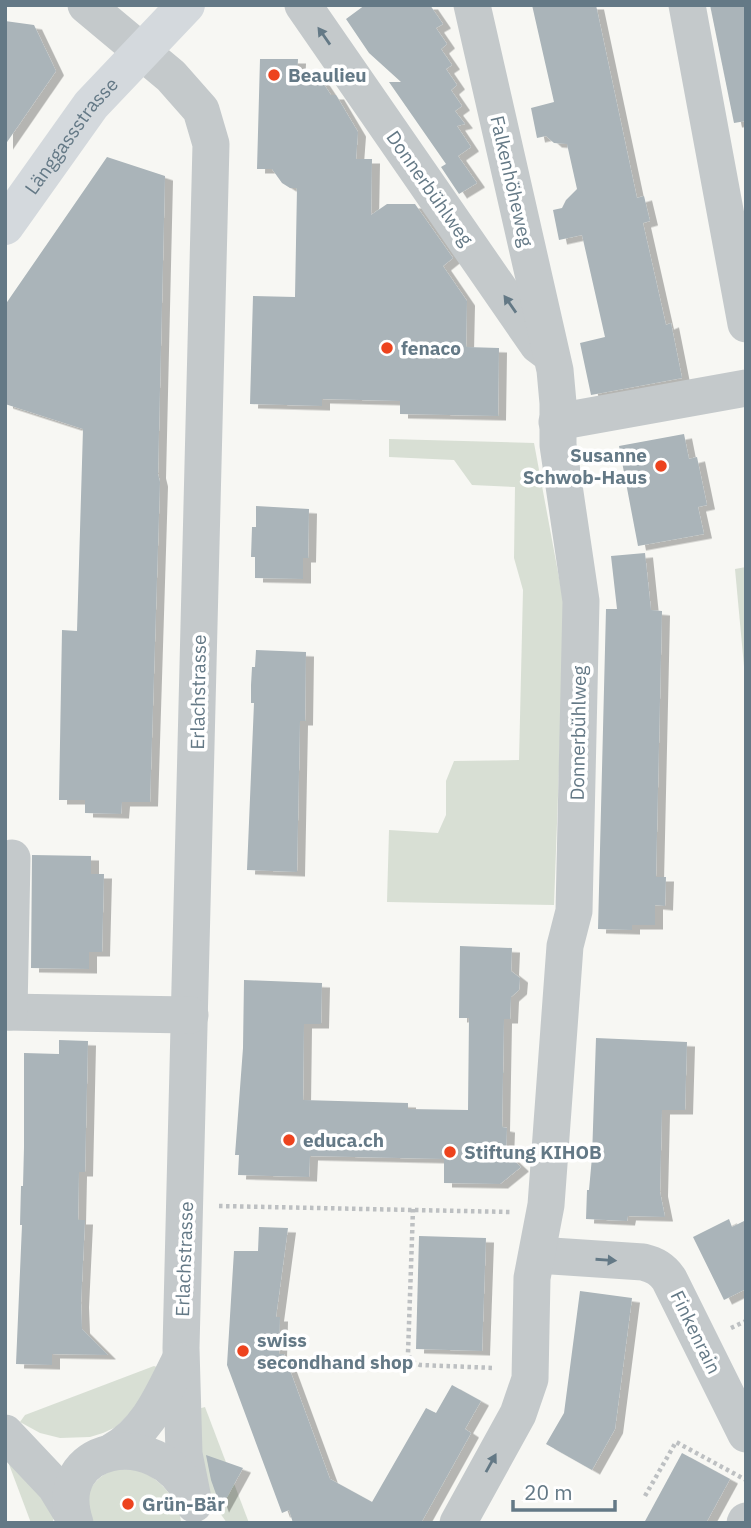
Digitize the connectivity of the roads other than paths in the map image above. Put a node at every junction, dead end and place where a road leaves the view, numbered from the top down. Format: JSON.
{"nodes":[{"id":1,"x":86,"y":5,"type":"edge"},
{"id":2,"x":186,"y":5,"type":"edge"},
{"id":3,"x":303,"y":5,"type":"edge"},
{"id":4,"x":472,"y":5,"type":"edge"},
{"id":5,"x":687,"y":5,"type":"edge"},
{"id":6,"x":143,"y":51,"type":"junction"},
{"id":7,"x":5,"y":226,"type":"edge"},
{"id":8,"x":746,"y":324,"type":"edge"},
{"id":9,"x":552,"y":356,"type":"junction"},
{"id":10,"x":746,"y":388,"type":"edge"},
{"id":11,"x":557,"y":422,"type":"junction"},
{"id":12,"x":12,"y":858,"type":"dead end"},
{"id":13,"x":7,"y":1012,"type":"edge"},
{"id":14,"x":190,"y":1015,"type":"junction"},
{"id":15,"x":537,"y":1255,"type":"junction"},
{"id":16,"x":181,"y":1358,"type":"junction"},
{"id":17,"x":5,"y":1432,"type":"edge"},
{"id":18,"x":746,"y":1434,"type":"edge"},
{"id":19,"x":107,"y":1453,"type":"junction"},
{"id":20,"x":198,"y":1515,"type":"edge"},
{"id":21,"x":74,"y":1518,"type":"edge"},
{"id":22,"x":458,"y":1523,"type":"edge"}],
"edges":[{"from":1,"to":6,"type":"street","name":"Erlachstrasse"},
{"from":2,"to":6,"type":"main road","name":"Länggassstrasse"},
{"from":9,"to":3,"type":"street","name":"Donnerbühlweg","one_way":true},
{"from":4,"to":9,"type":"street","name":"Falkenhöheweg"},
{"from":5,"to":8,"type":"street"},
{"from":6,"to":7,"type":"main road","name":"Länggassstrasse"},
{"from":6,"to":14,"type":"street","name":"Erlachstrasse"},
{"from":9,"to":11,"type":"street","name":"Donnerbühlweg"},
{"from":10,"to":11,"type":"street"},
{"from":11,"to":15,"type":"street","name":"Donnerbühlweg"},
{"from":12,"to":13,"type":"street"},
{"from":13,"to":14,"type":"street"},
{"from":14,"to":16,"type":"street","name":"Erlachstrasse"},
{"from":15,"to":18,"type":"street","name":"Finkenrain","one_way":true},
{"from":22,"to":15,"type":"street","name":"Donnerbühlweg","one_way":true},
{"from":16,"to":19,"type":"street","name":"Erlachstrasse"},
{"from":16,"to":20,"type":"street","name":"Erlachstrasse"},
{"from":17,"to":19,"type":"street"},
{"from":17,"to":21,"type":"street"},
{"from":19,"to":20,"type":"street"},
{"from":19,"to":21,"type":"street","name":"Erlachstrasse"}]}
